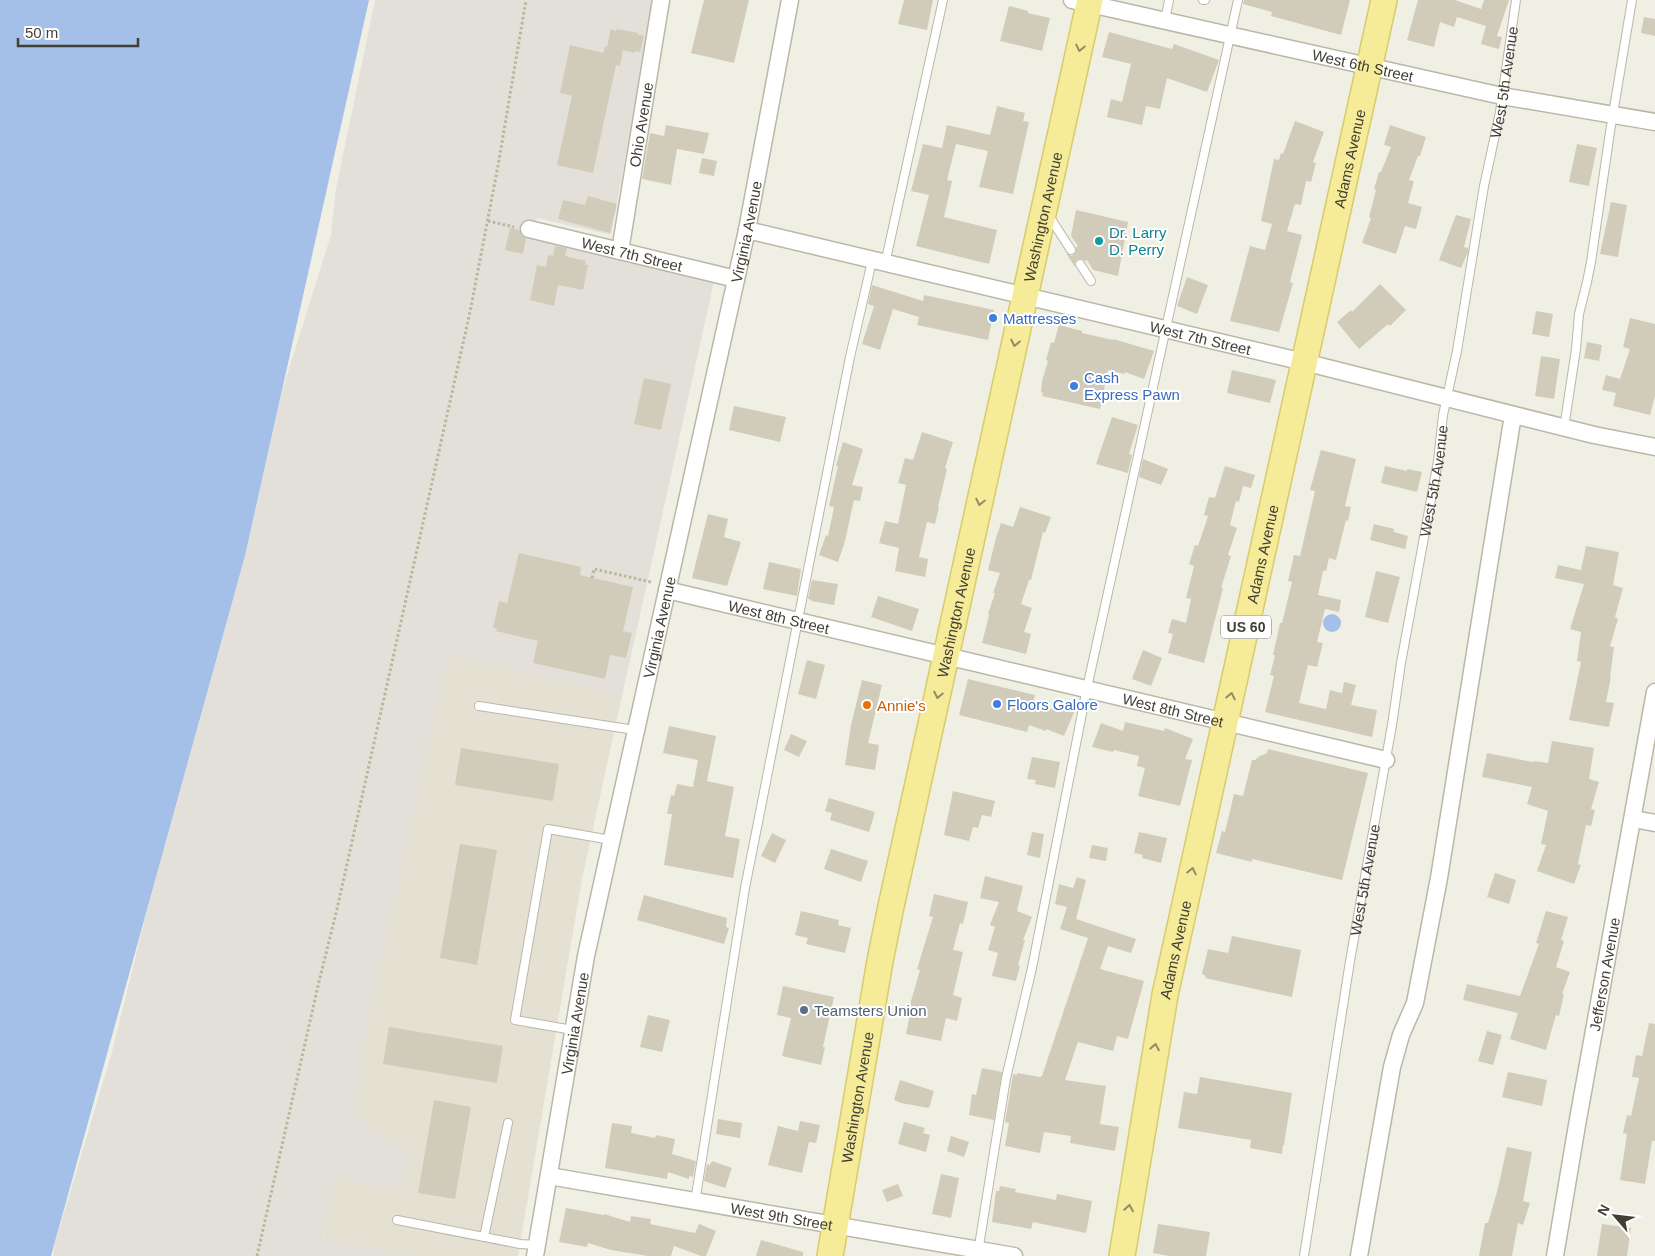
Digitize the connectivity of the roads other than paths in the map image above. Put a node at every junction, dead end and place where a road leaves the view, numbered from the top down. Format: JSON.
{"nodes":[{"id":1,"x":661,"y":0,"type":"edge"},
{"id":2,"x":790,"y":0,"type":"edge"},
{"id":3,"x":943,"y":0,"type":"edge"},
{"id":4,"x":1169,"y":0,"type":"edge"},
{"id":5,"x":1238,"y":0,"type":"edge"},
{"id":6,"x":1384,"y":0,"type":"edge"},
{"id":7,"x":1516,"y":0,"type":"edge"},
{"id":8,"x":1632,"y":0,"type":"edge"},
{"id":9,"x":1084,"y":1,"type":"edge"},
{"id":10,"x":1165,"y":20,"type":"junction"},
{"id":11,"x":1230,"y":35,"type":"junction"},
{"id":12,"x":1369,"y":66,"type":"junction"},
{"id":13,"x":1502,"y":96,"type":"junction"},
{"id":14,"x":1613,"y":115,"type":"junction"},
{"id":15,"x":1655,"y":122,"type":"edge"},
{"id":16,"x":1044,"y":210,"type":"junction"},
{"id":17,"x":524,"y":229,"type":"road end"},
{"id":18,"x":747,"y":230,"type":"junction"},
{"id":19,"x":1072,"y":250,"type":"dead end"},
{"id":20,"x":620,"y":251,"type":"junction"},
{"id":21,"x":878,"y":262,"type":"junction"},
{"id":22,"x":1080,"y":264,"type":"dead end"},
{"id":23,"x":736,"y":279,"type":"junction"},
{"id":24,"x":1091,"y":281,"type":"dead end"},
{"id":25,"x":1025,"y":296,"type":"junction"},
{"id":26,"x":1165,"y":329,"type":"junction"},
{"id":27,"x":1304,"y":362,"type":"junction"},
{"id":28,"x":1446,"y":398,"type":"junction"},
{"id":29,"x":1513,"y":415,"type":"junction"},
{"id":30,"x":1564,"y":428,"type":"junction"},
{"id":31,"x":1655,"y":447,"type":"edge"},
{"id":32,"x":667,"y":590,"type":"junction"},
{"id":33,"x":799,"y":621,"type":"junction"},
{"id":34,"x":946,"y":656,"type":"junction"},
{"id":35,"x":1086,"y":688,"type":"junction"},
{"id":36,"x":1655,"y":692,"type":"edge"},
{"id":37,"x":479,"y":706,"type":"dead end"},
{"id":38,"x":1226,"y":721,"type":"junction"},
{"id":39,"x":636,"y":730,"type":"junction"},
{"id":40,"x":1386,"y":760,"type":"junction"},
{"id":41,"x":1632,"y":819,"type":"junction"},
{"id":42,"x":1655,"y":822,"type":"edge"},
{"id":43,"x":611,"y":840,"type":"junction"},
{"id":44,"x":573,"y":1030,"type":"junction"},
{"id":45,"x":508,"y":1123,"type":"dead end"},
{"id":46,"x":549,"y":1176,"type":"junction"},
{"id":47,"x":695,"y":1202,"type":"junction"},
{"id":48,"x":397,"y":1220,"type":"dead end"},
{"id":49,"x":835,"y":1226,"type":"junction"},
{"id":50,"x":484,"y":1237,"type":"junction"},
{"id":51,"x":536,"y":1250,"type":"edge"},
{"id":52,"x":977,"y":1253,"type":"edge"},
{"id":53,"x":830,"y":1256,"type":"edge"},
{"id":54,"x":1014,"y":1256,"type":"edge"},
{"id":55,"x":1122,"y":1256,"type":"edge"},
{"id":56,"x":1304,"y":1256,"type":"edge"},
{"id":57,"x":1359,"y":1256,"type":"edge"},
{"id":58,"x":1555,"y":1256,"type":"edge"}],
"edges":[{"from":1,"to":20,"type":"street","name":"Ohio Avenue"},
{"from":2,"to":18,"type":"street","name":"Virginia Avenue"},
{"from":3,"to":21,"type":"lane"},
{"from":4,"to":10,"type":"lane"},
{"from":5,"to":11,"type":"lane"},
{"from":6,"to":12,"type":"main road","name":"Adams Avenue","number":"US 60"},
{"from":7,"to":13,"type":"lane","name":"West 5th Avenue"},
{"from":8,"to":14,"type":"lane"},
{"from":9,"to":10,"type":"street","name":"West 6th Street"},
{"from":9,"to":16,"type":"main road","name":"Washington Avenue","one_way":true},
{"from":10,"to":11,"type":"street","name":"West 6th Street"},
{"from":11,"to":12,"type":"street","name":"West 6th Street"},
{"from":11,"to":26,"type":"lane"},
{"from":12,"to":13,"type":"street","name":"West 6th Street"},
{"from":12,"to":27,"type":"main road","name":"Adams Avenue","number":"US 60"},
{"from":13,"to":14,"type":"street","name":"West 6th Street"},
{"from":13,"to":28,"type":"lane","name":"West 5th Avenue"},
{"from":14,"to":15,"type":"street","name":"West 6th Street"},
{"from":14,"to":30,"type":"lane"},
{"from":16,"to":19,"type":"lane"},
{"from":16,"to":25,"type":"main road","name":"Washington Avenue"},
{"from":17,"to":20,"type":"street","name":"West 7th Street"},
{"from":18,"to":21,"type":"street","name":"West 7th Street"},
{"from":18,"to":23,"type":"street","name":"Virginia Avenue"},
{"from":20,"to":23,"type":"street","name":"West 7th Street"},
{"from":21,"to":25,"type":"street","name":"West 7th Street"},
{"from":21,"to":33,"type":"lane"},
{"from":22,"to":24,"type":"lane"},
{"from":23,"to":32,"type":"street","name":"Virginia Avenue"},
{"from":25,"to":26,"type":"street","name":"West 7th Street"},
{"from":25,"to":34,"type":"main road","name":"Washington Avenue","one_way":true},
{"from":26,"to":27,"type":"street","name":"West 7th Street"},
{"from":26,"to":35,"type":"lane"},
{"from":27,"to":28,"type":"street","name":"West 7th Street"},
{"from":38,"to":27,"type":"main road","name":"Adams Avenue","number":"US 60","one_way":true},
{"from":28,"to":29,"type":"street","name":"West 7th Street"},
{"from":28,"to":40,"type":"lane","name":"West 5th Avenue"},
{"from":29,"to":30,"type":"street","name":"West 7th Street"},
{"from":29,"to":57,"type":"street"},
{"from":30,"to":31,"type":"street","name":"West 7th Street"},
{"from":32,"to":33,"type":"street","name":"West 8th Street"},
{"from":32,"to":39,"type":"street","name":"Virginia Avenue"},
{"from":33,"to":34,"type":"street","name":"West 8th Street"},
{"from":33,"to":47,"type":"lane"},
{"from":34,"to":35,"type":"street","name":"West 8th Street"},
{"from":34,"to":49,"type":"main road","name":"Washington Avenue","one_way":true},
{"from":35,"to":38,"type":"street","name":"West 8th Street"},
{"from":35,"to":52,"type":"lane"},
{"from":36,"to":41,"type":"street","name":"Jefferson Avenue"},
{"from":37,"to":39,"type":"lane"},
{"from":38,"to":40,"type":"street","name":"West 8th Street"},
{"from":55,"to":38,"type":"main road","name":"Adams Avenue","number":"US 60","one_way":true},
{"from":39,"to":43,"type":"street","name":"Virginia Avenue"},
{"from":40,"to":56,"type":"lane","name":"West 5th Avenue"},
{"from":41,"to":42,"type":"street"},
{"from":41,"to":58,"type":"street","name":"Jefferson Avenue"},
{"from":43,"to":44,"type":"street","name":"Virginia Avenue"},
{"from":43,"to":44,"type":"lane"},
{"from":44,"to":46,"type":"street","name":"Virginia Avenue"},
{"from":45,"to":50,"type":"lane"},
{"from":46,"to":47,"type":"street","name":"West 9th Street"},
{"from":46,"to":51,"type":"street","name":"Virginia Avenue"},
{"from":47,"to":49,"type":"street","name":"West 9th Street"},
{"from":48,"to":50,"type":"lane"},
{"from":49,"to":52,"type":"street","name":"West 9th Street"},
{"from":49,"to":53,"type":"main road","name":"Washington Avenue"},
{"from":50,"to":51,"type":"lane"},
{"from":52,"to":54,"type":"street","name":"West 9th Street"}]}
